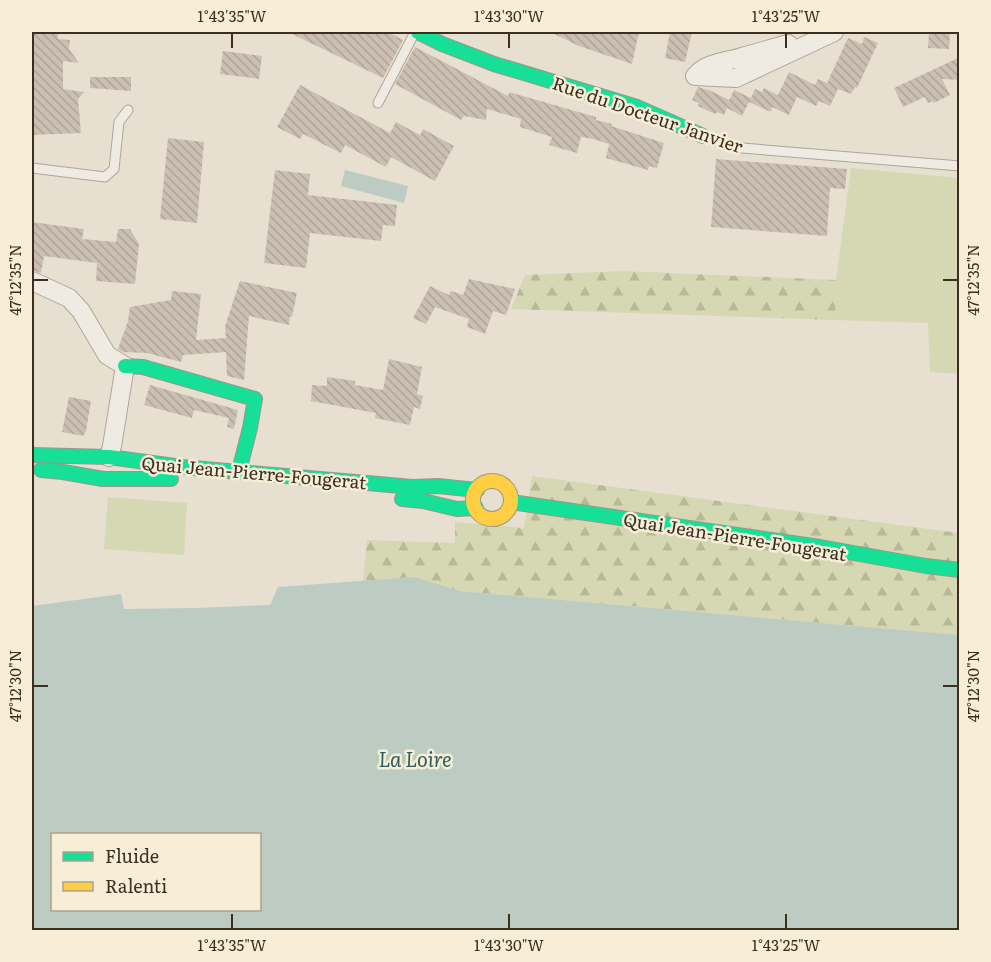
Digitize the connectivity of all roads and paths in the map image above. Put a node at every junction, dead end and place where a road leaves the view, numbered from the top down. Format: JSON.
{"nodes":[{"id":1,"x":416,"y":32,"type":"edge"},
{"id":2,"x":833,"y":32,"type":"edge"},
{"id":3,"x":378,"y":103,"type":"dead end"},
{"id":4,"x":128,"y":110,"type":"dead end"},
{"id":5,"x":703,"y":136,"type":"joint"},
{"id":6,"x":960,"y":166,"type":"edge"},
{"id":7,"x":32,"y":168,"type":"edge"},
{"id":8,"x":32,"y":281,"type":"edge"},
{"id":9,"x":125,"y":366,"type":"junction"},
{"id":10,"x":32,"y":455,"type":"edge"},
{"id":11,"x":109,"y":457,"type":"junction"},
{"id":12,"x":32,"y":469,"type":"edge"},
{"id":13,"x":239,"y":471,"type":"junction"},
{"id":14,"x":477,"y":490,"type":"junction"},
{"id":15,"x":511,"y":502,"type":"junction"},
{"id":16,"x":476,"y":508,"type":"junction"},
{"id":17,"x":960,"y":570,"type":"edge"}],
"edges":[{"from":1,"to":3,"type":"lane"},
{"from":1,"to":5,"type":"main road","name":"Rue du Docteur Janvier"},
{"from":2,"to":2,"type":"street"},
{"from":4,"to":7,"type":"lane"},
{"from":5,"to":6,"type":"lane","name":"Rue du Docteur Janvier"},
{"from":8,"to":9,"type":"street"},
{"from":9,"to":11,"type":"street"},
{"from":9,"to":13,"type":"main road"},
{"from":10,"to":11,"type":"main road","name":"Quai Jean-Pierre-Fougerat"},
{"from":11,"to":13,"type":"main road","name":"Quai Jean-Pierre-Fougerat"},
{"from":12,"to":16,"type":"main road","name":"Quai Jean-Pierre-Fougerat"},
{"from":13,"to":14,"type":"main road","name":"Quai Jean-Pierre-Fougerat"},
{"from":14,"to":15,"type":"main road","name":"Quai Jean-Pierre-Fougerat"},
{"from":14,"to":16,"type":"main road"},
{"from":15,"to":16,"type":"main road","name":"Quai Jean-Pierre-Fougerat"},
{"from":15,"to":17,"type":"main road","name":"Quai Jean-Pierre-Fougerat"}]}
